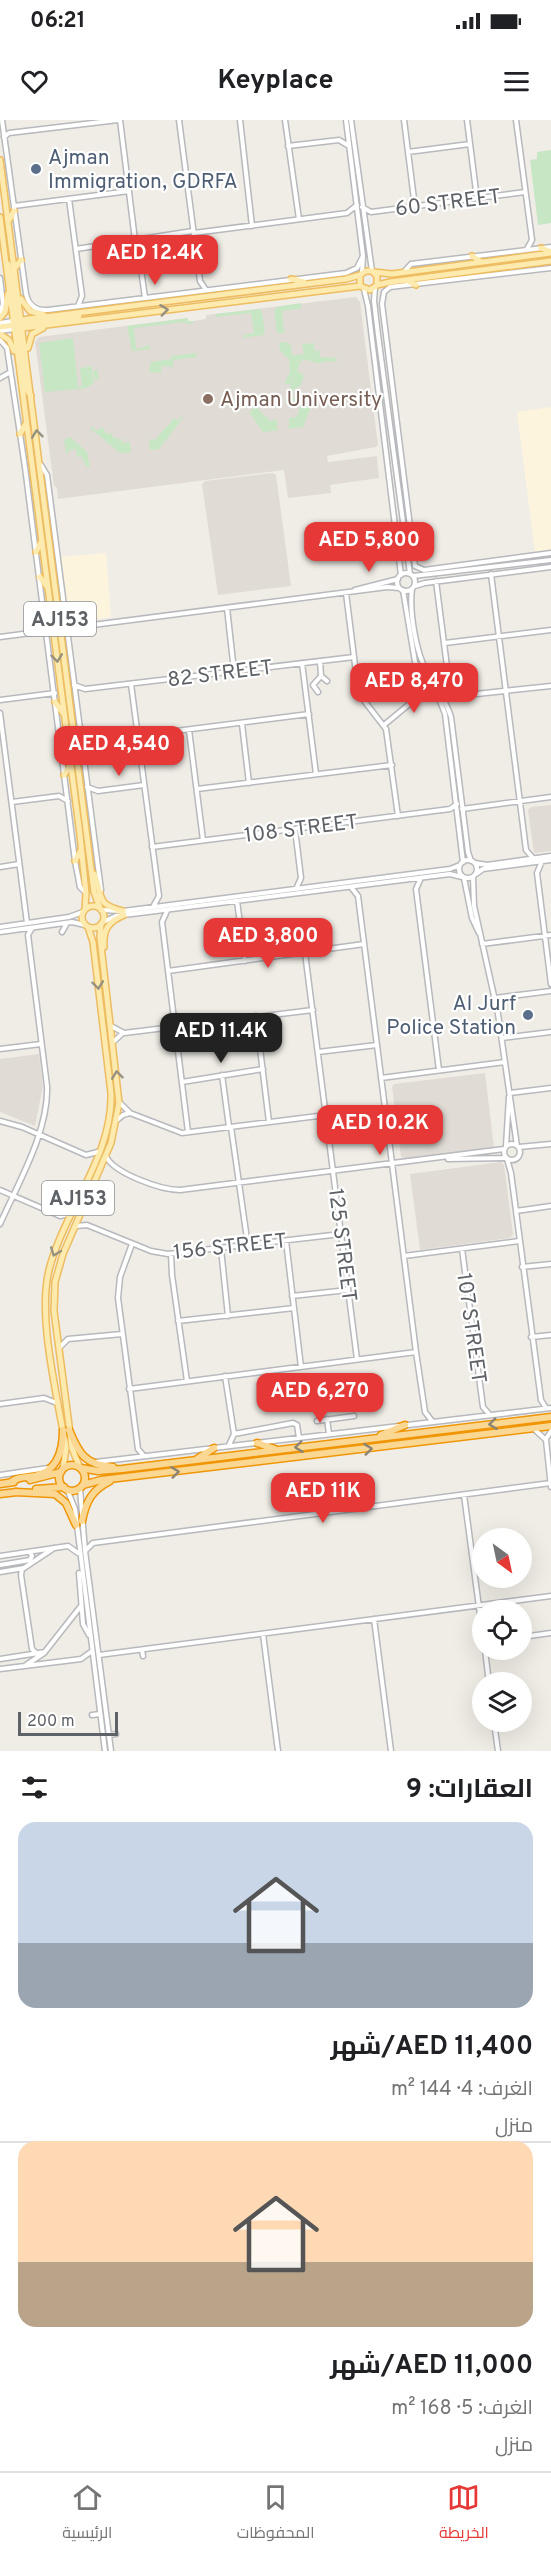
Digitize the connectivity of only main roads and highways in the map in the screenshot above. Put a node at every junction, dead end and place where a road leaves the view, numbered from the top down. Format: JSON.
{"nodes":[{"id":1,"x":0,"y":159,"type":"edge"},
{"id":2,"x":8,"y":164,"type":"road end"},
{"id":3,"x":4,"y":189,"type":"junction"},
{"id":4,"x":12,"y":195,"type":"road end"},
{"id":5,"x":14,"y":208,"type":"road end"},
{"id":6,"x":0,"y":217,"type":"edge"},
{"id":7,"x":9,"y":220,"type":"junction"},
{"id":8,"x":2,"y":244,"type":"edge"},
{"id":9,"x":541,"y":248,"type":"road end"},
{"id":10,"x":515,"y":251,"type":"road end"},
{"id":11,"x":551,"y":253,"type":"edge"},
{"id":12,"x":472,"y":256,"type":"road end"},
{"id":13,"x":7,"y":259,"type":"junction"},
{"id":14,"x":507,"y":259,"type":"junction"},
{"id":15,"x":21,"y":261,"type":"road end"},
{"id":16,"x":481,"y":262,"type":"junction"},
{"id":17,"x":551,"y":263,"type":"edge"},
{"id":18,"x":15,"y":268,"type":"junction"},
{"id":19,"x":486,"y":270,"type":"junction"},
{"id":20,"x":373,"y":272,"type":"junction"},
{"id":21,"x":361,"y":274,"type":"junction"},
{"id":22,"x":479,"y":277,"type":"road end"},
{"id":23,"x":291,"y":279,"type":"road end"},
{"id":24,"x":404,"y":280,"type":"junction"},
{"id":25,"x":308,"y":284,"type":"junction"},
{"id":26,"x":416,"y":285,"type":"road end"},
{"id":27,"x":376,"y":286,"type":"junction"},
{"id":28,"x":362,"y":287,"type":"junction"},
{"id":29,"x":194,"y":292,"type":"road end"},
{"id":30,"x":304,"y":292,"type":"junction"},
{"id":31,"x":9,"y":293,"type":"junction"},
{"id":32,"x":19,"y":295,"type":"junction"},
{"id":33,"x":145,"y":298,"type":"road end"},
{"id":34,"x":183,"y":300,"type":"junction"},
{"id":35,"x":296,"y":300,"type":"dead end"},
{"id":36,"x":152,"y":304,"type":"junction"},
{"id":37,"x":218,"y":304,"type":"junction"},
{"id":38,"x":229,"y":308,"type":"dead end"},
{"id":39,"x":96,"y":311,"type":"junction"},
{"id":40,"x":135,"y":314,"type":"junction"},
{"id":41,"x":52,"y":315,"type":"junction"},
{"id":42,"x":0,"y":318,"type":"edge"},
{"id":43,"x":88,"y":321,"type":"junction"},
{"id":44,"x":128,"y":321,"type":"dead end"},
{"id":45,"x":57,"y":324,"type":"junction"},
{"id":46,"x":18,"y":325,"type":"junction"},
{"id":47,"x":98,"y":325,"type":"dead end"},
{"id":48,"x":0,"y":329,"type":"edge"},
{"id":49,"x":27,"y":356,"type":"junction"},
{"id":50,"x":17,"y":358,"type":"junction"},
{"id":51,"x":32,"y":397,"type":"junction"},
{"id":52,"x":25,"y":423,"type":"junction"},
{"id":53,"x":20,"y":434,"type":"road end"},
{"id":54,"x":25,"y":467,"type":"road end"},
{"id":55,"x":33,"y":475,"type":"junction"},
{"id":56,"x":42,"y":538,"type":"junction"},
{"id":57,"x":36,"y":552,"type":"road end"},
{"id":58,"x":40,"y":577,"type":"road end"},
{"id":59,"x":48,"y":588,"type":"junction"},
{"id":60,"x":51,"y":612,"type":"junction"},
{"id":61,"x":46,"y":624,"type":"road end"},
{"id":62,"x":56,"y":702,"type":"road end"},
{"id":63,"x":65,"y":715,"type":"junction"},
{"id":64,"x":71,"y":764,"type":"junction"},
{"id":65,"x":78,"y":765,"type":"junction"},
{"id":66,"x":85,"y":768,"type":"road end"},
{"id":67,"x":64,"y":775,"type":"road end"},
{"id":68,"x":90,"y":808,"type":"road end"},
{"id":69,"x":85,"y":814,"type":"junction"},
{"id":70,"x":72,"y":827,"type":"road end"},
{"id":71,"x":80,"y":835,"type":"junction"},
{"id":72,"x":81,"y":849,"type":"junction"},
{"id":73,"x":75,"y":861,"type":"road end"},
{"id":74,"x":101,"y":907,"type":"junction"},
{"id":75,"x":84,"y":911,"type":"junction"},
{"id":76,"x":102,"y":923,"type":"junction"},
{"id":77,"x":87,"y":926,"type":"junction"},
{"id":78,"x":104,"y":960,"type":"junction"},
{"id":79,"x":551,"y":1417,"type":"edge"},
{"id":80,"x":405,"y":1425,"type":"road end"},
{"id":81,"x":551,"y":1426,"type":"edge"},
{"id":82,"x":66,"y":1430,"type":"junction"},
{"id":83,"x":375,"y":1438,"type":"junction"},
{"id":84,"x":257,"y":1443,"type":"road end"},
{"id":85,"x":214,"y":1448,"type":"road end"},
{"id":86,"x":275,"y":1450,"type":"junction"},
{"id":87,"x":196,"y":1460,"type":"junction"},
{"id":88,"x":81,"y":1468,"type":"junction"},
{"id":89,"x":122,"y":1469,"type":"junction"},
{"id":90,"x":62,"y":1471,"type":"junction"},
{"id":91,"x":116,"y":1479,"type":"junction"},
{"id":92,"x":11,"y":1482,"type":"junction"},
{"id":93,"x":0,"y":1484,"type":"edge"},
{"id":94,"x":81,"y":1487,"type":"junction"},
{"id":95,"x":65,"y":1488,"type":"junction"},
{"id":96,"x":15,"y":1492,"type":"junction"},
{"id":97,"x":0,"y":1494,"type":"edge"},
{"id":98,"x":82,"y":1521,"type":"road end"},
{"id":99,"x":76,"y":1526,"type":"road end"}],
"edges":[{"from":1,"to":2,"type":"main road"},
{"from":1,"to":3,"type":"main road","number":"AJ153"},
{"from":3,"to":4,"type":"main road"},
{"from":3,"to":7,"type":"main road","number":"AJ153"},
{"from":5,"to":7,"type":"main road"},
{"from":6,"to":8,"type":"main road","number":"AJ153"},
{"from":7,"to":18,"type":"main road","number":"AJ153"},
{"from":8,"to":13,"type":"main road","number":"AJ153"},
{"from":9,"to":11,"type":"main road"},
{"from":10,"to":14,"type":"main road"},
{"from":11,"to":14,"type":"main road"},
{"from":12,"to":16,"type":"main road"},
{"from":13,"to":31,"type":"main road","number":"AJ153"},
{"from":13,"to":46,"type":"main road"},
{"from":14,"to":16,"type":"main road"},
{"from":15,"to":18,"type":"main road"},
{"from":16,"to":20,"type":"main road"},
{"from":17,"to":19,"type":"main road"},
{"from":18,"to":32,"type":"main road","number":"AJ153"},
{"from":19,"to":22,"type":"main road"},
{"from":19,"to":24,"type":"main road"},
{"from":20,"to":21,"type":"main road"},
{"from":20,"to":27,"type":"main road"},
{"from":21,"to":25,"type":"main road"},
{"from":21,"to":28,"type":"main road"},
{"from":23,"to":25,"type":"main road"},
{"from":24,"to":26,"type":"main road"},
{"from":24,"to":27,"type":"main road"},
{"from":25,"to":34,"type":"main road"},
{"from":27,"to":28,"type":"main road"},
{"from":28,"to":30,"type":"main road"},
{"from":29,"to":34,"type":"main road"},
{"from":30,"to":35,"type":"main road"},
{"from":30,"to":37,"type":"main road"},
{"from":31,"to":42,"type":"main road"},
{"from":31,"to":46,"type":"main road","number":"AJ153"},
{"from":32,"to":41,"type":"main road"},
{"from":32,"to":46,"type":"main road","number":"AJ153"},
{"from":33,"to":36,"type":"main road"},
{"from":34,"to":36,"type":"main road"},
{"from":36,"to":39,"type":"main road"},
{"from":37,"to":38,"type":"main road"},
{"from":40,"to":37,"type":"main road","one_way":true},
{"from":39,"to":41,"type":"main road"},
{"from":39,"to":46,"type":"main road"},
{"from":40,"to":43,"type":"main road"},
{"from":40,"to":44,"type":"main road"},
{"from":41,"to":46,"type":"main road"},
{"from":43,"to":45,"type":"main road"},
{"from":43,"to":47,"type":"main road"},
{"from":45,"to":46,"type":"main road"},
{"from":45,"to":49,"type":"main road"},
{"from":46,"to":48,"type":"main road"},
{"from":46,"to":49,"type":"main road","number":"AJ153"},
{"from":46,"to":50,"type":"main road","number":"AJ153"},
{"from":46,"to":51,"type":"main road"},
{"from":48,"to":50,"type":"main road"},
{"from":49,"to":51,"type":"main road","number":"AJ153"},
{"from":50,"to":52,"type":"main road","number":"AJ153"},
{"from":65,"to":51,"type":"main road","number":"AJ153","one_way":true},
{"from":52,"to":53,"type":"main road"},
{"from":52,"to":55,"type":"main road","number":"AJ153"},
{"from":54,"to":55,"type":"main road"},
{"from":55,"to":56,"type":"main road","number":"AJ153"},
{"from":56,"to":57,"type":"main road"},
{"from":56,"to":59,"type":"main road","number":"AJ153"},
{"from":58,"to":59,"type":"main road"},
{"from":59,"to":60,"type":"main road","number":"AJ153"},
{"from":60,"to":61,"type":"main road"},
{"from":60,"to":63,"type":"main road","number":"AJ153","one_way":true},
{"from":62,"to":63,"type":"main road"},
{"from":63,"to":64,"type":"main road","number":"AJ153"},
{"from":64,"to":67,"type":"main road"},
{"from":64,"to":71,"type":"main road","number":"AJ153"},
{"from":65,"to":66,"type":"main road"},
{"from":65,"to":69,"type":"main road","number":"AJ153"},
{"from":68,"to":69,"type":"main road"},
{"from":69,"to":74,"type":"main road","number":"AJ153"},
{"from":70,"to":71,"type":"main road"},
{"from":71,"to":72,"type":"main road","number":"AJ153"},
{"from":72,"to":73,"type":"main road"},
{"from":72,"to":75,"type":"main road","number":"AJ153"},
{"from":74,"to":75,"type":"main road"},
{"from":74,"to":76,"type":"main road"},
{"from":74,"to":78,"type":"main road"},
{"from":75,"to":77,"type":"main road"},
{"from":76,"to":77,"type":"main road"},
{"from":76,"to":78,"type":"main road","number":"AJ153"},
{"from":77,"to":82,"type":"main road","number":"AJ153","one_way":true},
{"from":82,"to":78,"type":"main road","number":"AJ153","one_way":true},
{"from":79,"to":83,"type":"highway","one_way":true},
{"from":80,"to":83,"type":"highway"},
{"from":91,"to":81,"type":"highway","one_way":true},
{"from":82,"to":88,"type":"main road","number":"AJ153"},
{"from":82,"to":89,"type":"highway"},
{"from":82,"to":90,"type":"main road","number":"AJ153"},
{"from":82,"to":92,"type":"highway"},
{"from":83,"to":86,"type":"highway","one_way":true},
{"from":84,"to":86,"type":"highway"},
{"from":85,"to":87,"type":"highway"},
{"from":86,"to":87,"type":"highway"},
{"from":87,"to":89,"type":"highway"},
{"from":88,"to":89,"type":"highway"},
{"from":88,"to":90,"type":"highway"},
{"from":88,"to":94,"type":"highway"},
{"from":90,"to":92,"type":"highway"},
{"from":90,"to":95,"type":"highway"},
{"from":91,"to":94,"type":"highway"},
{"from":91,"to":98,"type":"highway"},
{"from":92,"to":93,"type":"highway"},
{"from":94,"to":95,"type":"highway"},
{"from":95,"to":96,"type":"highway"},
{"from":96,"to":97,"type":"highway"},
{"from":96,"to":99,"type":"highway"}]}
